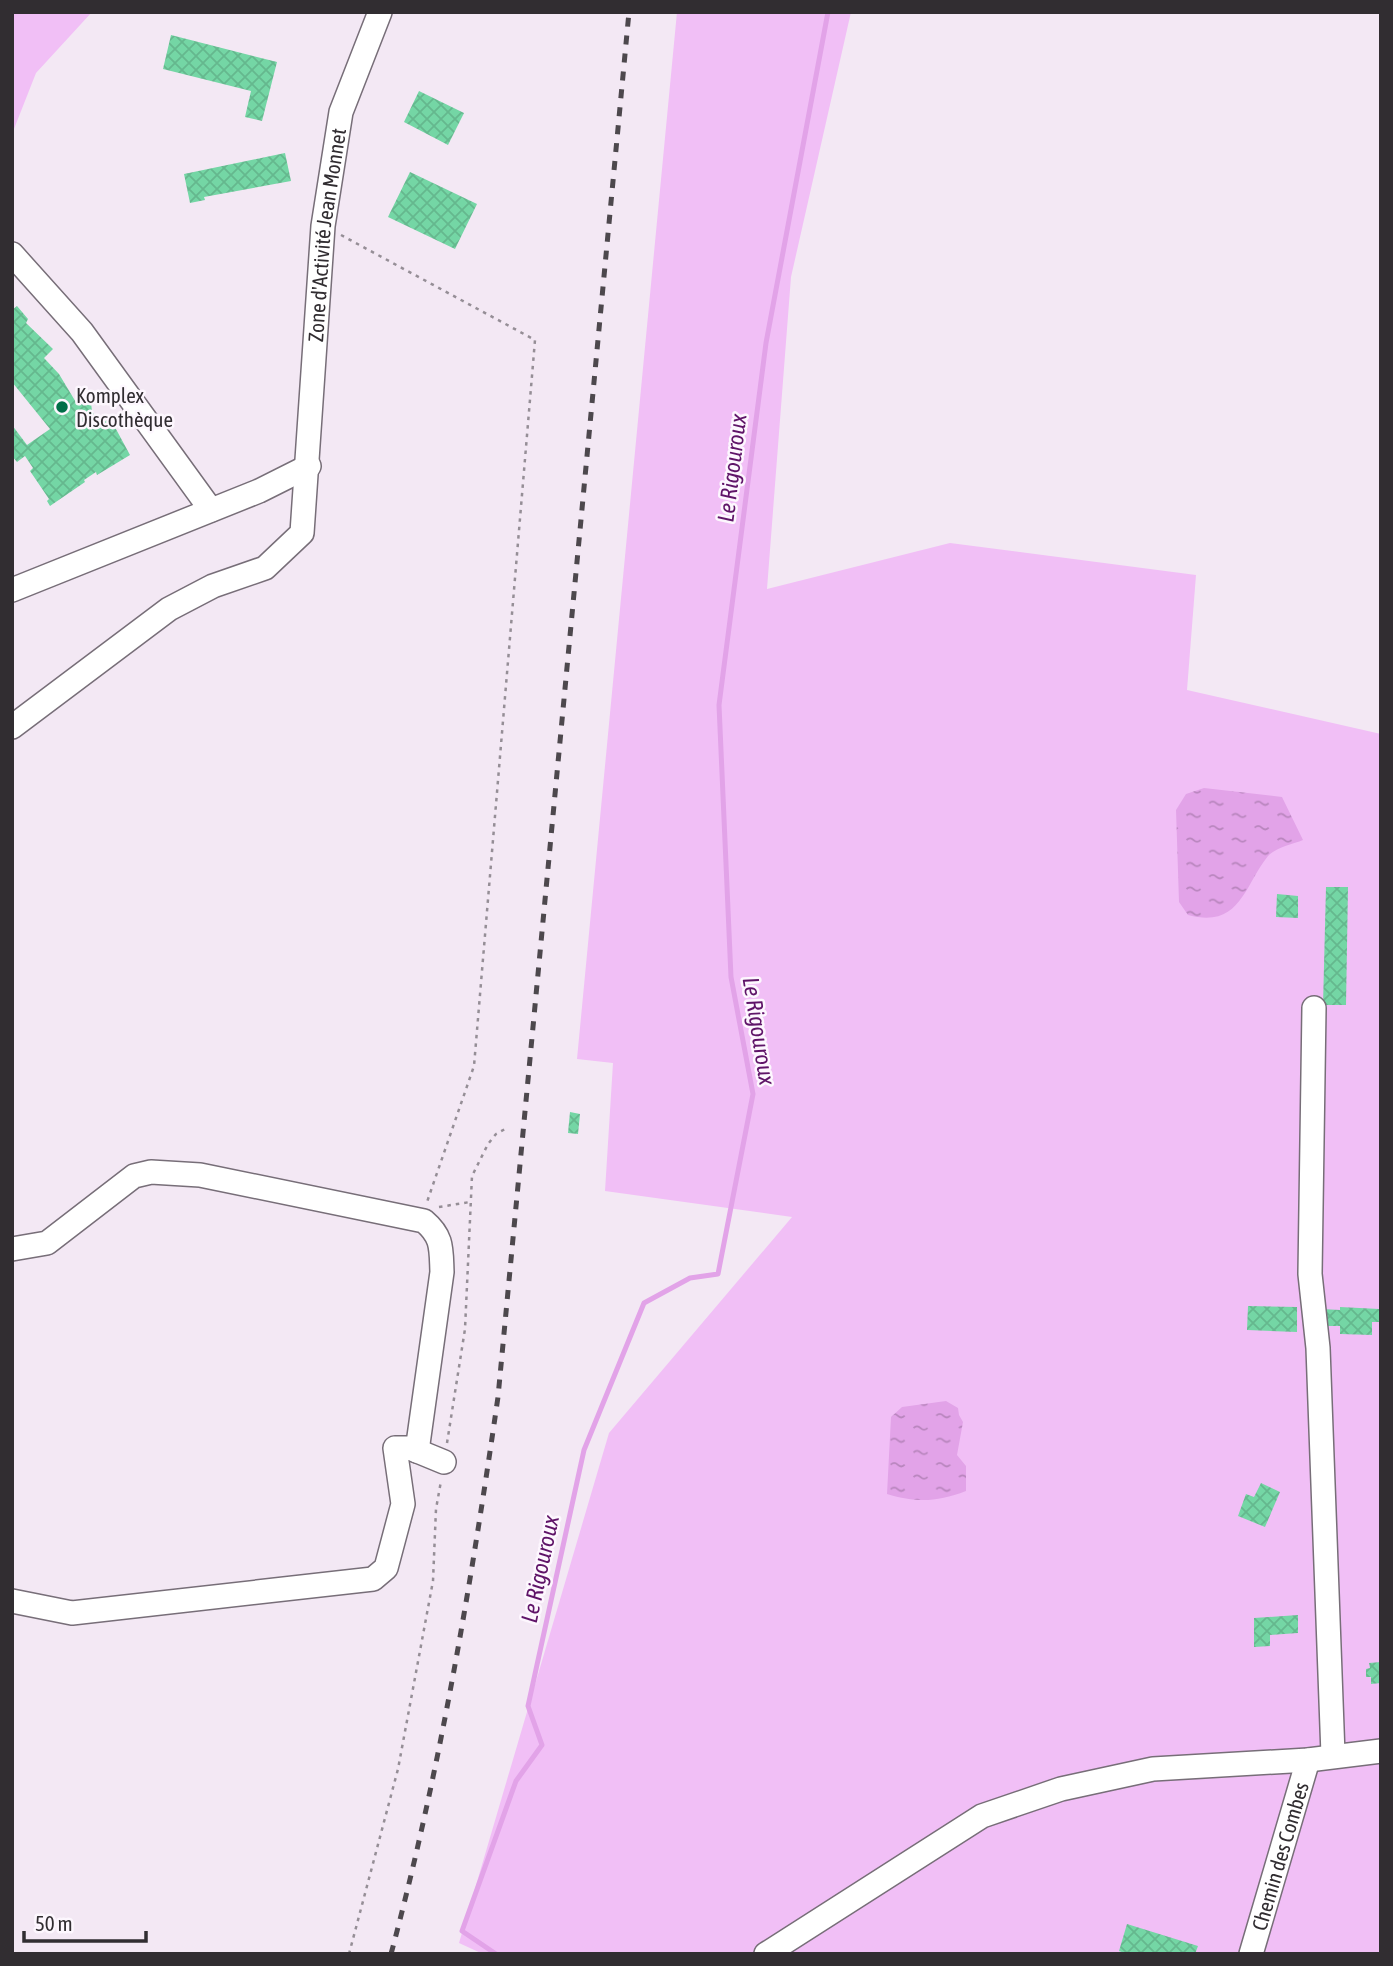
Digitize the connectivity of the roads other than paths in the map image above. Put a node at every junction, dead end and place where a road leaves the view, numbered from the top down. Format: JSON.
{"nodes":[{"id":1,"x":380,"y":12,"type":"edge"},
{"id":2,"x":12,"y":254,"type":"edge"},
{"id":3,"x":309,"y":466,"type":"junction"},
{"id":4,"x":211,"y":510,"type":"junction"},
{"id":5,"x":12,"y":590,"type":"edge"},
{"id":6,"x":12,"y":727,"type":"edge"},
{"id":7,"x":1314,"y":1008,"type":"dead end"},
{"id":8,"x":12,"y":1249,"type":"edge"},
{"id":9,"x":417,"y":1451,"type":"junction"},
{"id":10,"x":444,"y":1462,"type":"road end"},
{"id":11,"x":12,"y":1601,"type":"edge"},
{"id":12,"x":1381,"y":1751,"type":"edge"},
{"id":13,"x":1333,"y":1755,"type":"junction"},
{"id":14,"x":1308,"y":1760,"type":"junction"},
{"id":15,"x":766,"y":1954,"type":"edge"},
{"id":16,"x":1251,"y":1954,"type":"edge"}],
"edges":[{"from":1,"to":3,"type":"street","name":"Zone d'Activité Jean Monnet"},
{"from":2,"to":4,"type":"street"},
{"from":3,"to":4,"type":"street"},
{"from":3,"to":6,"type":"street","name":"Zone d'Activité Jean Monnet"},
{"from":4,"to":5,"type":"street"},
{"from":7,"to":13,"type":"street"},
{"from":8,"to":9,"type":"street"},
{"from":9,"to":10,"type":"street"},
{"from":9,"to":11,"type":"street"},
{"from":12,"to":13,"type":"street"},
{"from":13,"to":14,"type":"street"},
{"from":14,"to":15,"type":"street"},
{"from":14,"to":16,"type":"street","name":"Chemin des Combes"}]}
